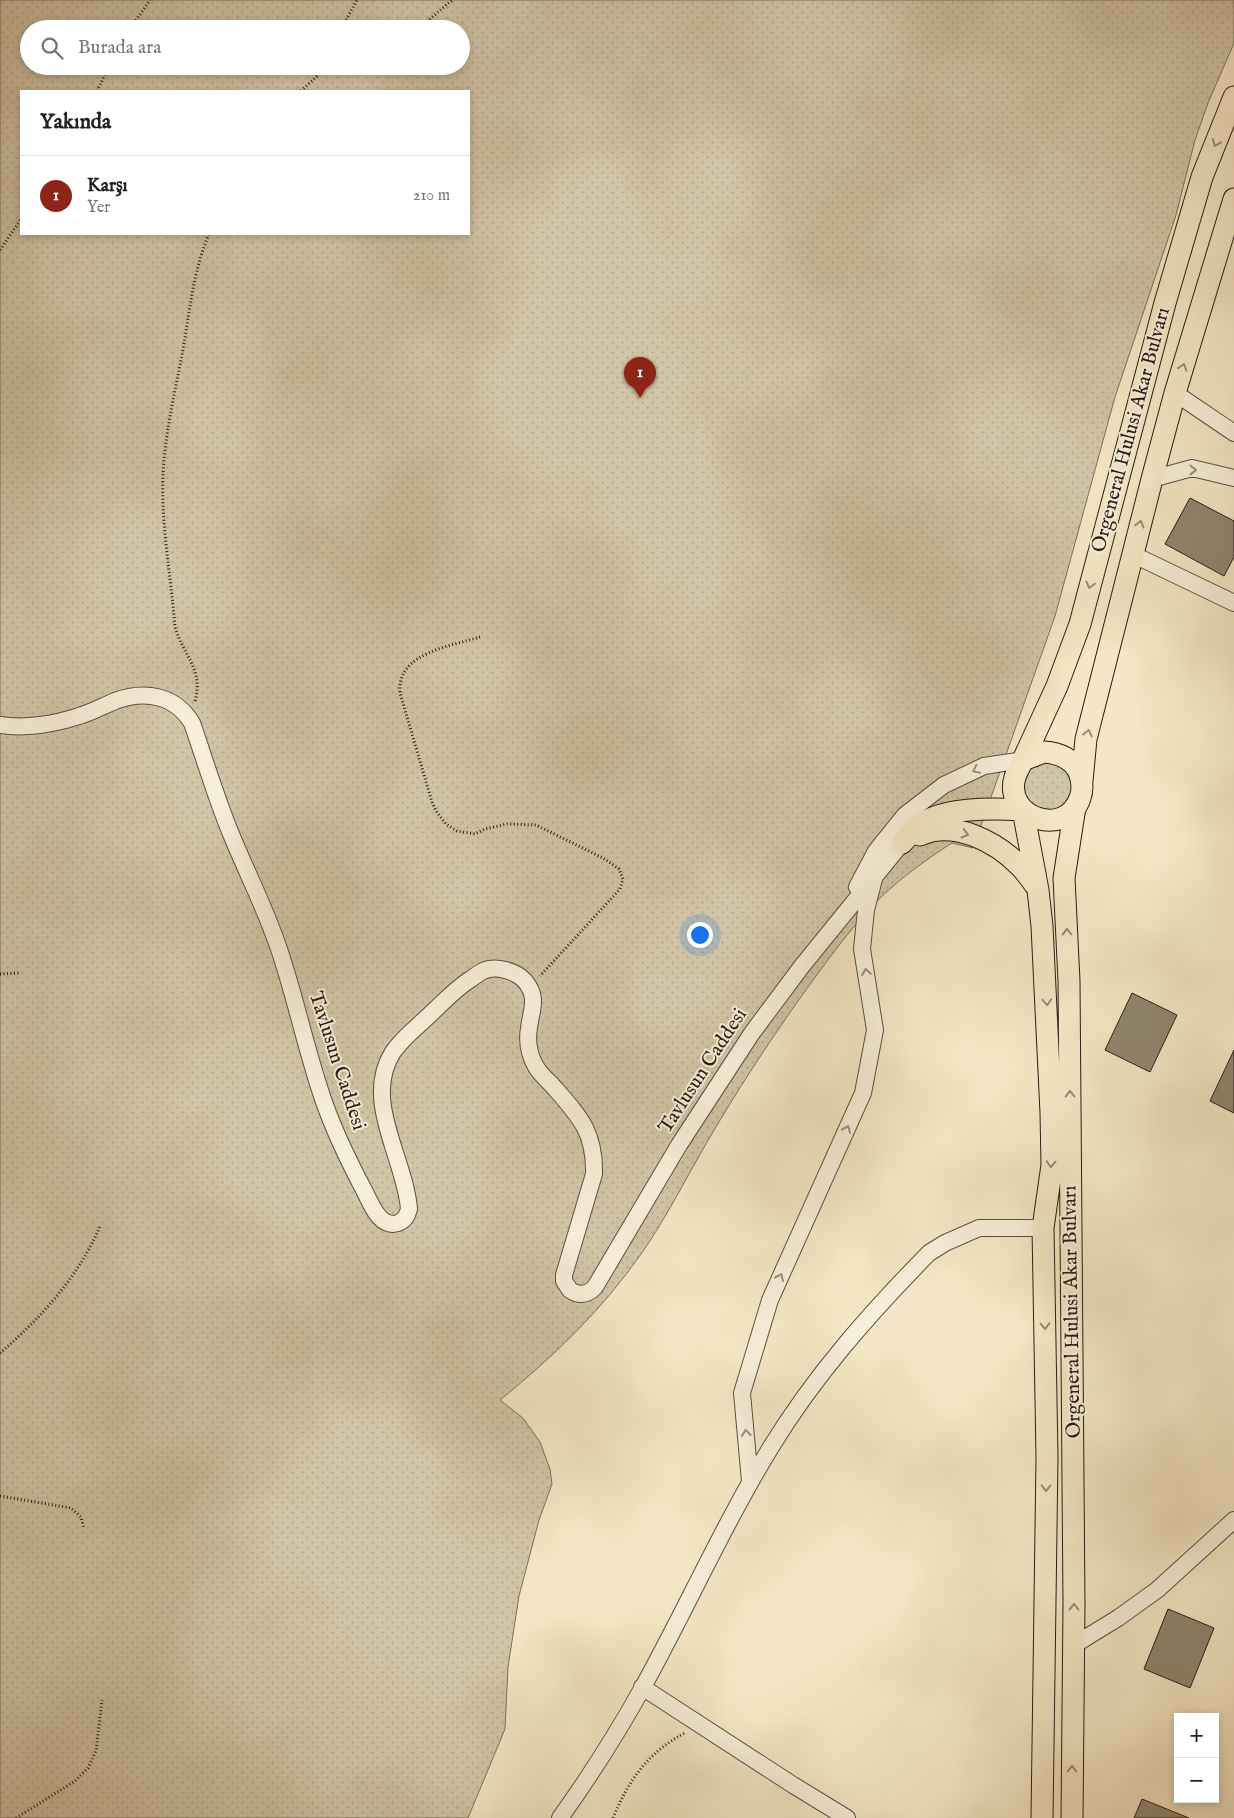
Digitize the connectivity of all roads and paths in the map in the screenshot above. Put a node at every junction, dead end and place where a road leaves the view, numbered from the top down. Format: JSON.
{"nodes":[{"id":1,"x":150,"y":0,"type":"edge"},
{"id":2,"x":357,"y":0,"type":"edge"},
{"id":3,"x":452,"y":0,"type":"edge"},
{"id":4,"x":136,"y":20,"type":"edge"},
{"id":5,"x":346,"y":20,"type":"edge"},
{"id":6,"x":428,"y":20,"type":"edge"},
{"id":7,"x":105,"y":75,"type":"edge"},
{"id":8,"x":318,"y":75,"type":"edge"},
{"id":9,"x":97,"y":90,"type":"edge"},
{"id":10,"x":303,"y":90,"type":"edge"},
{"id":11,"x":1234,"y":97,"type":"edge"},
{"id":12,"x":1234,"y":199,"type":"edge"},
{"id":13,"x":20,"y":221,"type":"edge"},
{"id":14,"x":209,"y":235,"type":"edge"},
{"id":15,"x":0,"y":250,"type":"edge"},
{"id":16,"x":1175,"y":393,"type":"junction"},
{"id":17,"x":1234,"y":433,"type":"edge"},
{"id":18,"x":1234,"y":478,"type":"edge"},
{"id":19,"x":1152,"y":479,"type":"junction"},
{"id":20,"x":1132,"y":554,"type":"junction"},
{"id":21,"x":1234,"y":603,"type":"edge"},
{"id":22,"x":480,"y":637,"type":"dead end"},
{"id":23,"x":187,"y":715,"type":"junction"},
{"id":24,"x":0,"y":725,"type":"edge"},
{"id":25,"x":1023,"y":760,"type":"junction"},
{"id":26,"x":1082,"y":781,"type":"junction"},
{"id":27,"x":1076,"y":807,"type":"junction"},
{"id":28,"x":1023,"y":810,"type":"junction"},
{"id":29,"x":902,"y":843,"type":"junction"},
{"id":30,"x":875,"y":874,"type":"junction"},
{"id":31,"x":1038,"y":890,"type":"junction"},
{"id":32,"x":846,"y":909,"type":"junction"},
{"id":33,"x":20,"y":973,"type":"dead end"},
{"id":34,"x":0,"y":974,"type":"edge"},
{"id":35,"x":529,"y":987,"type":"junction"},
{"id":36,"x":100,"y":1226,"type":"dead end"},
{"id":37,"x":1043,"y":1228,"type":"junction"},
{"id":38,"x":0,"y":1353,"type":"edge"},
{"id":39,"x":750,"y":1482,"type":"junction"},
{"id":40,"x":0,"y":1496,"type":"edge"},
{"id":41,"x":1234,"y":1520,"type":"edge"},
{"id":42,"x":84,"y":1530,"type":"dead end"},
{"id":43,"x":1074,"y":1645,"type":"junction"},
{"id":44,"x":642,"y":1687,"type":"junction"},
{"id":45,"x":102,"y":1700,"type":"dead end"},
{"id":46,"x":702,"y":1726,"type":"junction"},
{"id":47,"x":16,"y":1818,"type":"edge"},
{"id":48,"x":560,"y":1818,"type":"edge"},
{"id":49,"x":614,"y":1818,"type":"edge"},
{"id":50,"x":847,"y":1818,"type":"edge"},
{"id":51,"x":1042,"y":1818,"type":"edge"},
{"id":52,"x":1072,"y":1818,"type":"edge"}],
"edges":[{"from":1,"to":4,"type":"path"},
{"from":2,"to":5,"type":"path"},
{"from":3,"to":6,"type":"path"},
{"from":7,"to":9,"type":"path"},
{"from":8,"to":10,"type":"path"},
{"from":11,"to":25,"type":"main road","name":"Orgeneral Hulusi Akar Bulvarı","one_way":true},
{"from":16,"to":12,"type":"main road","name":"Orgeneral Hulusi Akar Bulvarı","one_way":true},
{"from":13,"to":15,"type":"path"},
{"from":14,"to":23,"type":"path"},
{"from":16,"to":17,"type":"street"},
{"from":16,"to":19,"type":"main road","name":"Orgeneral Hulusi Akar Bulvarı"},
{"from":19,"to":18,"type":"street","one_way":true},
{"from":20,"to":19,"type":"main road","name":"Orgeneral Hulusi Akar Bulvarı","one_way":true},
{"from":20,"to":21,"type":"street"},
{"from":26,"to":20,"type":"main road","name":"Orgeneral Hulusi Akar Bulvarı","one_way":true},
{"from":22,"to":35,"type":"path"},
{"from":23,"to":24,"type":"street","name":"Tavlusun Caddesi"},
{"from":23,"to":35,"type":"street","name":"Tavlusun Caddesi"},
{"from":25,"to":26,"type":"main road"},
{"from":25,"to":28,"type":"main road"},
{"from":25,"to":32,"type":"street","name":"Tavlusun Caddesi","one_way":true},
{"from":26,"to":27,"type":"main road"},
{"from":27,"to":28,"type":"main road"},
{"from":43,"to":27,"type":"main road","name":"Orgeneral Hulusi Akar Bulvarı","one_way":true},
{"from":28,"to":29,"type":"main road"},
{"from":28,"to":31,"type":"main road","name":"Orgeneral Hulusi Akar Bulvarı"},
{"from":29,"to":30,"type":"street","name":"Tavlusun Caddesi"},
{"from":29,"to":31,"type":"main road","one_way":true},
{"from":30,"to":32,"type":"street","name":"Tavlusun Caddesi"},
{"from":39,"to":30,"type":"street","one_way":true},
{"from":31,"to":37,"type":"main road","name":"Orgeneral Hulusi Akar Bulvarı","one_way":true},
{"from":32,"to":35,"type":"street","name":"Tavlusun Caddesi"},
{"from":33,"to":34,"type":"path"},
{"from":36,"to":38,"type":"path"},
{"from":37,"to":39,"type":"street"},
{"from":37,"to":51,"type":"main road","name":"Orgeneral Hulusi Akar Bulvarı","one_way":true},
{"from":39,"to":44,"type":"street"},
{"from":40,"to":42,"type":"path"},
{"from":41,"to":43,"type":"street"},
{"from":52,"to":43,"type":"main road","name":"Orgeneral Hulusi Akar Bulvarı","one_way":true},
{"from":44,"to":46,"type":"street"},
{"from":44,"to":48,"type":"street"},
{"from":45,"to":47,"type":"path"},
{"from":46,"to":49,"type":"path"},
{"from":46,"to":50,"type":"street"}]}
